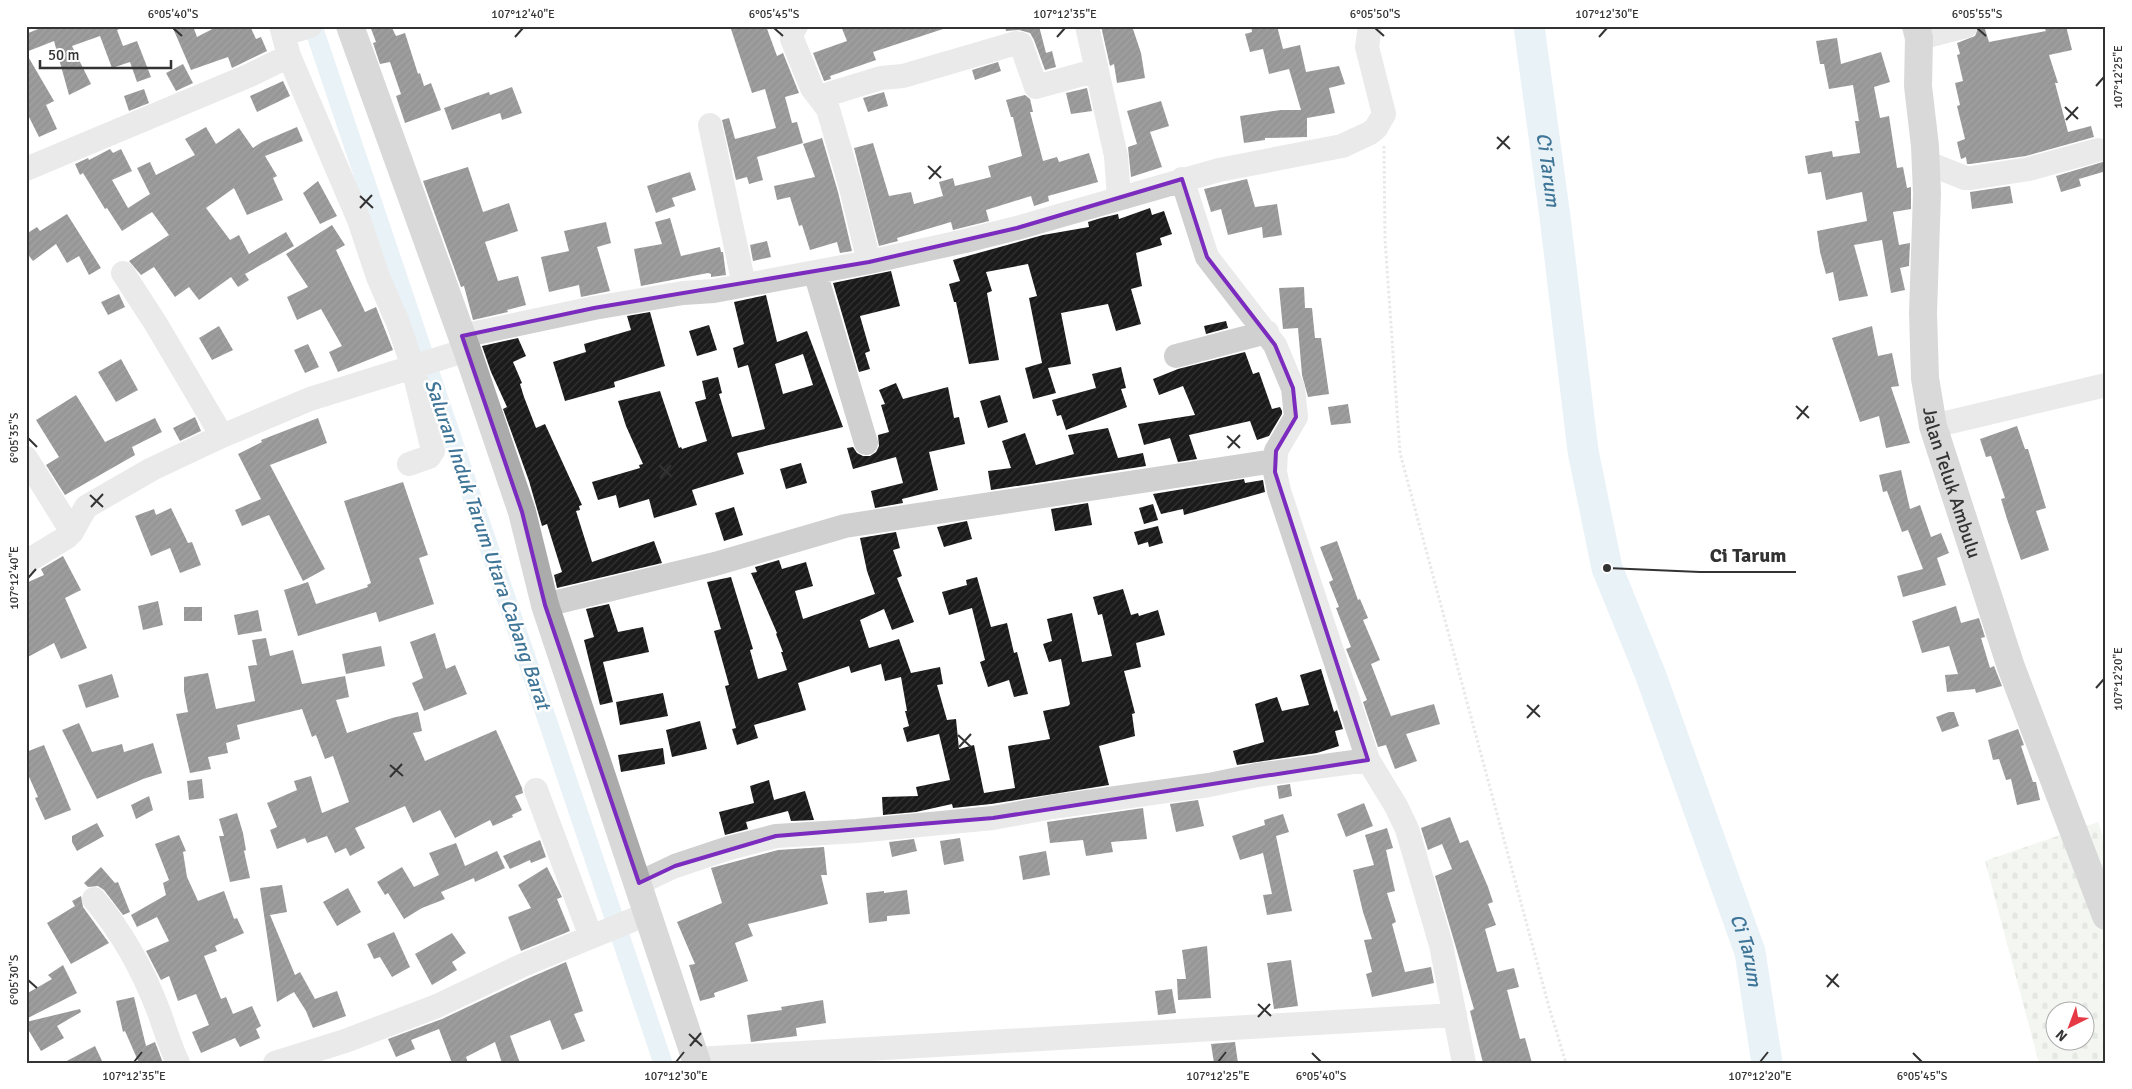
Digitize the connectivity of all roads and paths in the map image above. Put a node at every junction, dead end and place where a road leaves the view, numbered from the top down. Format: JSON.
{"nodes":[{"id":1,"x":1087,"y":26,"type":"edge"},
{"id":2,"x":1370,"y":26,"type":"edge"},
{"id":3,"x":1966,"y":26,"type":"edge"},
{"id":4,"x":351,"y":27,"type":"edge"},
{"id":5,"x":792,"y":28,"type":"edge"},
{"id":6,"x":1918,"y":32,"type":"edge"},
{"id":7,"x":293,"y":35,"type":"edge"},
{"id":8,"x":1097,"y":74,"type":"junction"},
{"id":9,"x":819,"y":97,"type":"junction"},
{"id":10,"x":1384,"y":114,"type":"junction"},
{"id":11,"x":710,"y":125,"type":"dead end"},
{"id":12,"x":2098,"y":150,"type":"dead end"},
{"id":13,"x":1925,"y":162,"type":"junction"},
{"id":14,"x":26,"y":169,"type":"edge"},
{"id":15,"x":1182,"y":180,"type":"junction"},
{"id":16,"x":1119,"y":198,"type":"junction"},
{"id":17,"x":869,"y":262,"type":"junction"},
{"id":18,"x":815,"y":272,"type":"junction"},
{"id":19,"x":123,"y":273,"type":"dead end"},
{"id":20,"x":744,"y":285,"type":"junction"},
{"id":21,"x":1267,"y":332,"type":"junction"},
{"id":22,"x":460,"y":348,"type":"junction"},
{"id":23,"x":1176,"y":356,"type":"dead end"},
{"id":24,"x":418,"y":367,"type":"junction"},
{"id":25,"x":2106,"y":385,"type":"edge"},
{"id":26,"x":1933,"y":426,"type":"junction"},
{"id":27,"x":222,"y":436,"type":"junction"},
{"id":28,"x":866,"y":443,"type":"dead end"},
{"id":29,"x":26,"y":458,"type":"edge"},
{"id":30,"x":1274,"y":461,"type":"junction"},
{"id":31,"x":409,"y":464,"type":"dead end"},
{"id":32,"x":72,"y":532,"type":"junction"},
{"id":33,"x":26,"y":562,"type":"edge"},
{"id":34,"x":545,"y":605,"type":"junction"},
{"id":35,"x":1368,"y":760,"type":"junction"},
{"id":36,"x":536,"y":790,"type":"dead end"},
{"id":37,"x":639,"y":883,"type":"junction"},
{"id":38,"x":94,"y":899,"type":"dead end"},
{"id":39,"x":2106,"y":916,"type":"edge"},
{"id":40,"x":639,"y":918,"type":"junction"},
{"id":41,"x":595,"y":935,"type":"junction"},
{"id":42,"x":1454,"y":1015,"type":"junction"},
{"id":43,"x":697,"y":1061,"type":"edge"},
{"id":44,"x":178,"y":1063,"type":"edge"},
{"id":45,"x":275,"y":1063,"type":"edge"},
{"id":46,"x":1464,"y":1063,"type":"edge"},
{"id":47,"x":1566,"y":1063,"type":"edge"}],
"edges":[{"from":1,"to":8,"type":"street"},
{"from":2,"to":10,"type":"street"},
{"from":3,"to":6,"type":"street"},
{"from":4,"to":22,"type":"main road"},
{"from":5,"to":9,"type":"street"},
{"from":6,"to":13,"type":"main road","name":"Jalan Teluk Ambulu"},
{"from":7,"to":14,"type":"street"},
{"from":7,"to":24,"type":"street"},
{"from":8,"to":9,"type":"street"},
{"from":8,"to":16,"type":"street"},
{"from":9,"to":17,"type":"street"},
{"from":10,"to":15,"type":"street"},
{"from":10,"to":47,"type":"path"},
{"from":11,"to":20,"type":"street"},
{"from":12,"to":13,"type":"street"},
{"from":13,"to":26,"type":"main road","name":"Jalan Teluk Ambulu"},
{"from":15,"to":16,"type":"street"},
{"from":15,"to":21,"type":"street"},
{"from":16,"to":17,"type":"street"},
{"from":17,"to":18,"type":"street"},
{"from":18,"to":20,"type":"street"},
{"from":18,"to":28,"type":"street"},
{"from":19,"to":27,"type":"street"},
{"from":20,"to":22,"type":"street"},
{"from":21,"to":23,"type":"street"},
{"from":21,"to":30,"type":"street"},
{"from":22,"to":24,"type":"street"},
{"from":22,"to":34,"type":"main road"},
{"from":24,"to":27,"type":"street"},
{"from":24,"to":31,"type":"street"},
{"from":25,"to":26,"type":"street"},
{"from":26,"to":39,"type":"main road","name":"Jalan Teluk Ambulu"},
{"from":27,"to":32,"type":"street"},
{"from":29,"to":32,"type":"street"},
{"from":30,"to":34,"type":"street"},
{"from":30,"to":35,"type":"street"},
{"from":32,"to":33,"type":"street"},
{"from":34,"to":37,"type":"main road"},
{"from":35,"to":37,"type":"street"},
{"from":35,"to":42,"type":"street"},
{"from":36,"to":41,"type":"street"},
{"from":37,"to":40,"type":"main road"},
{"from":38,"to":44,"type":"street"},
{"from":40,"to":41,"type":"street"},
{"from":40,"to":43,"type":"main road"},
{"from":41,"to":45,"type":"street"},
{"from":42,"to":43,"type":"street"},
{"from":42,"to":46,"type":"street"}]}
